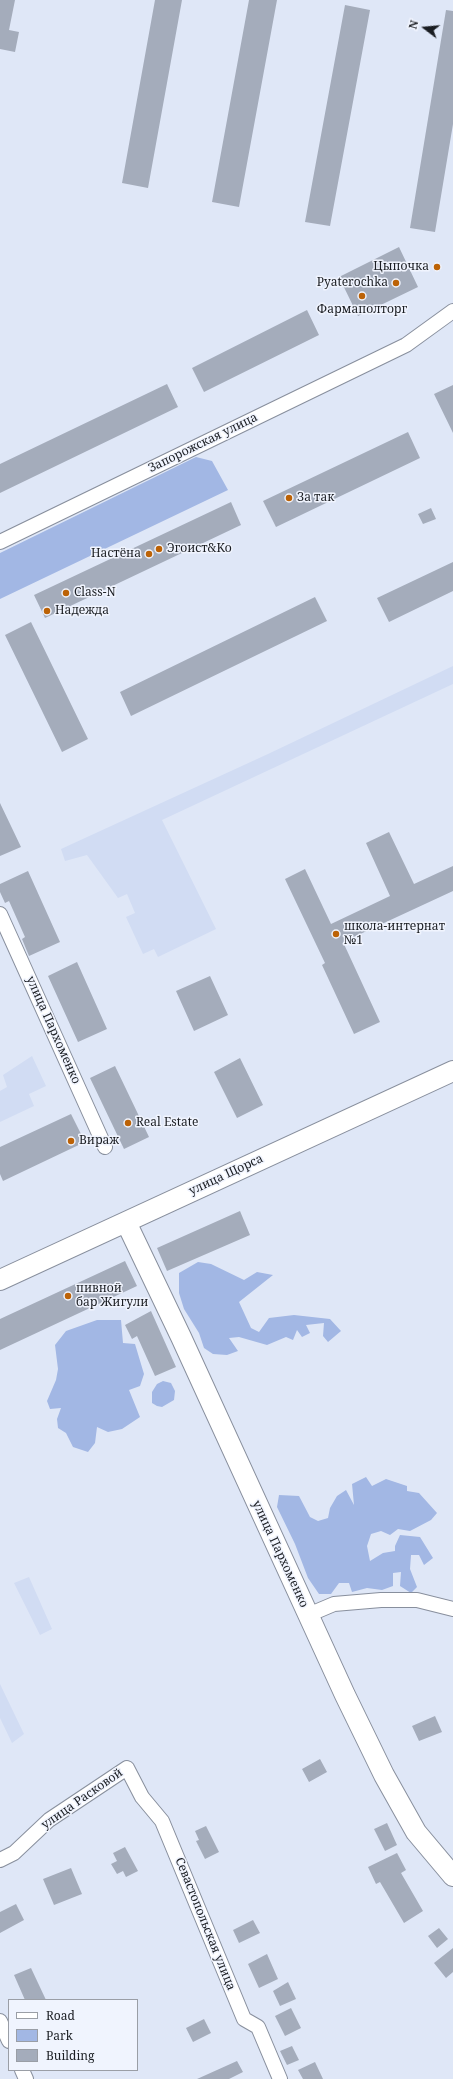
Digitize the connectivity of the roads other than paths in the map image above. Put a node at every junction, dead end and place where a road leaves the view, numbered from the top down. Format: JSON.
{"nodes":[{"id":1,"x":453,"y":311,"type":"edge"},
{"id":2,"x":0,"y":542,"type":"edge"},
{"id":3,"x":0,"y":914,"type":"edge"},
{"id":4,"x":453,"y":1071,"type":"edge"},
{"id":5,"x":105,"y":1147,"type":"dead end"},
{"id":6,"x":126,"y":1222,"type":"junction"},
{"id":7,"x":0,"y":1280,"type":"edge"},
{"id":8,"x":453,"y":1609,"type":"edge"},
{"id":9,"x":308,"y":1615,"type":"junction"},
{"id":10,"x":127,"y":1768,"type":"joint"},
{"id":11,"x":0,"y":1860,"type":"edge"},
{"id":12,"x":453,"y":1876,"type":"edge"},
{"id":13,"x":0,"y":2021,"type":"edge"},
{"id":14,"x":8,"y":2039,"type":"edge"},
{"id":15,"x":280,"y":2079,"type":"edge"}],
"edges":[{"from":1,"to":2,"type":"street","name":"Запорожская улица"},
{"from":3,"to":5,"type":"street","name":"улица Пархоменко"},
{"from":4,"to":6,"type":"street","name":"улица Щорса"},
{"from":6,"to":7,"type":"street","name":"улица Щорса"},
{"from":6,"to":9,"type":"street","name":"улица Пархоменко"},
{"from":8,"to":9,"type":"street"},
{"from":9,"to":12,"type":"street","name":"улица Пархоменко"},
{"from":10,"to":11,"type":"street","name":"улица Расковой"},
{"from":10,"to":15,"type":"street","name":"Севастопольская улица"},
{"from":13,"to":14,"type":"street"}]}
